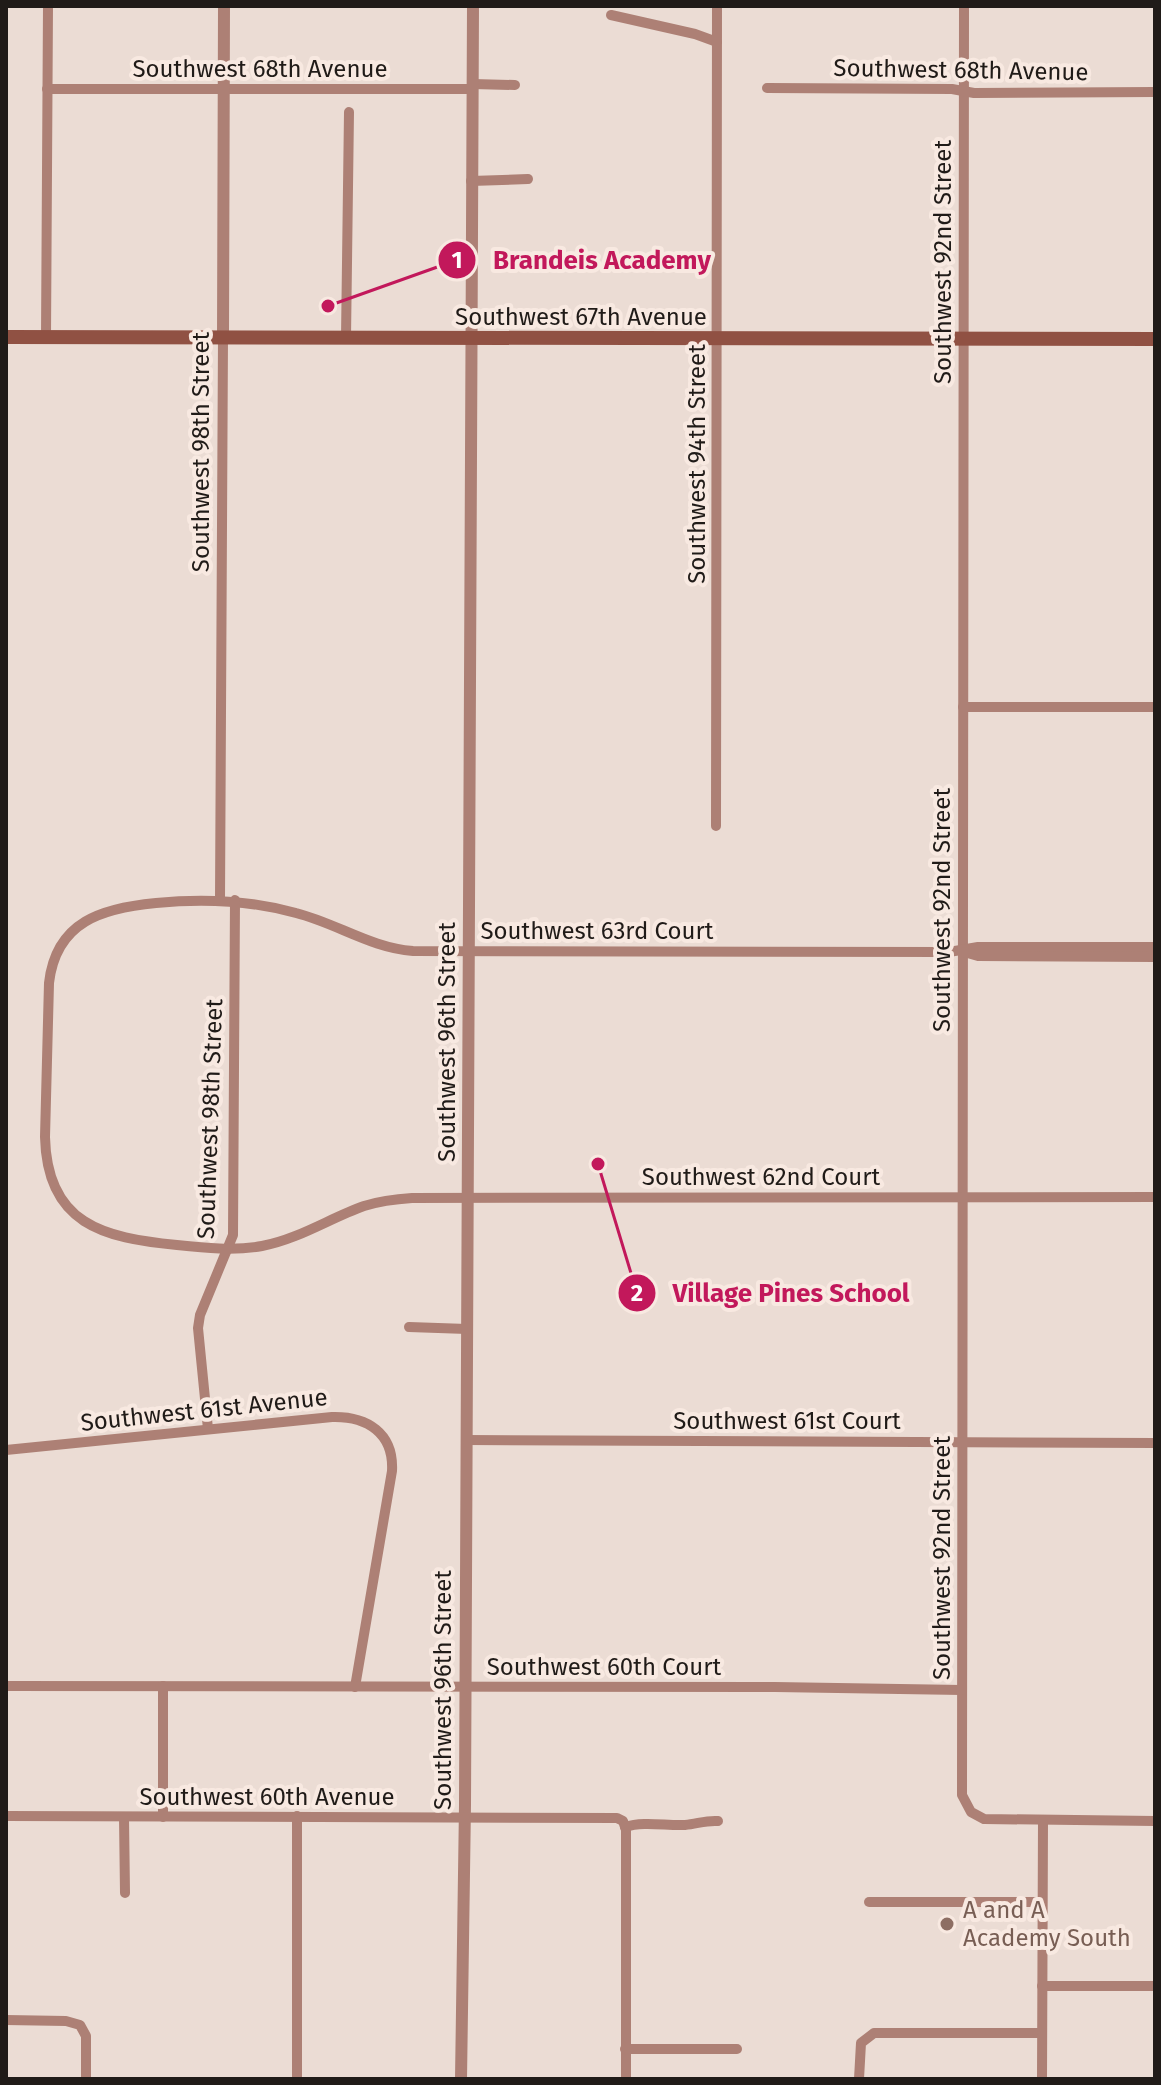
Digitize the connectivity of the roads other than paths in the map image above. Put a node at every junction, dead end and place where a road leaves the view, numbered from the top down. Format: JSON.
{"nodes":[{"id":1,"x":48,"y":6,"type":"edge"},
{"id":2,"x":224,"y":6,"type":"edge"},
{"id":3,"x":473,"y":6,"type":"edge"},
{"id":4,"x":717,"y":6,"type":"edge"},
{"id":5,"x":964,"y":6,"type":"edge"},
{"id":6,"x":611,"y":15,"type":"dead end"},
{"id":7,"x":717,"y":38,"type":"junction"},
{"id":8,"x":515,"y":85,"type":"dead end"},
{"id":9,"x":473,"y":87,"type":"junction"},
{"id":10,"x":767,"y":88,"type":"dead end"},
{"id":11,"x":47,"y":89,"type":"junction"},
{"id":12,"x":224,"y":89,"type":"junction"},
{"id":13,"x":964,"y":91,"type":"junction"},
{"id":14,"x":1155,"y":92,"type":"edge"},
{"id":15,"x":349,"y":112,"type":"dead end"},
{"id":16,"x":528,"y":179,"type":"dead end"},
{"id":17,"x":471,"y":181,"type":"junction"},
{"id":18,"x":6,"y":337,"type":"edge"},
{"id":19,"x":46,"y":338,"type":"junction"},
{"id":20,"x":223,"y":338,"type":"junction"},
{"id":21,"x":346,"y":338,"type":"junction"},
{"id":22,"x":472,"y":339,"type":"junction"},
{"id":23,"x":717,"y":339,"type":"junction"},
{"id":24,"x":964,"y":339,"type":"junction"},
{"id":25,"x":1155,"y":339,"type":"edge"},
{"id":26,"x":963,"y":707,"type":"junction"},
{"id":27,"x":1155,"y":707,"type":"edge"},
{"id":28,"x":716,"y":826,"type":"dead end"},
{"id":29,"x":220,"y":899,"type":"junction"},
{"id":30,"x":235,"y":900,"type":"junction"},
{"id":31,"x":1155,"y":947,"type":"edge"},
{"id":32,"x":469,"y":951,"type":"junction"},
{"id":33,"x":962,"y":951,"type":"junction"},
{"id":34,"x":1064,"y":952,"type":"junction"},
{"id":35,"x":1155,"y":957,"type":"edge"},
{"id":36,"x":57,"y":1194,"type":"joint"},
{"id":37,"x":468,"y":1197,"type":"junction"},
{"id":38,"x":962,"y":1197,"type":"junction"},
{"id":39,"x":1155,"y":1197,"type":"edge"},
{"id":40,"x":230,"y":1248,"type":"junction"},
{"id":41,"x":409,"y":1327,"type":"dead end"},
{"id":42,"x":467,"y":1329,"type":"junction"},
{"id":43,"x":208,"y":1429,"type":"junction"},
{"id":44,"x":467,"y":1440,"type":"junction"},
{"id":45,"x":961,"y":1442,"type":"junction"},
{"id":46,"x":1155,"y":1443,"type":"edge"},
{"id":47,"x":6,"y":1450,"type":"edge"},
{"id":48,"x":6,"y":1686,"type":"edge"},
{"id":49,"x":163,"y":1686,"type":"junction"},
{"id":50,"x":355,"y":1687,"type":"junction"},
{"id":51,"x":465,"y":1687,"type":"junction"},
{"id":52,"x":962,"y":1690,"type":"junction"},
{"id":53,"x":6,"y":1816,"type":"edge"},
{"id":54,"x":297,"y":1816,"type":"junction"},
{"id":55,"x":124,"y":1817,"type":"junction"},
{"id":56,"x":163,"y":1817,"type":"junction"},
{"id":57,"x":465,"y":1817,"type":"junction"},
{"id":58,"x":1043,"y":1820,"type":"junction"},
{"id":59,"x":718,"y":1821,"type":"dead end"},
{"id":60,"x":1155,"y":1821,"type":"edge"},
{"id":61,"x":624,"y":1824,"type":"junction"},
{"id":62,"x":125,"y":1893,"type":"dead end"},
{"id":63,"x":869,"y":1902,"type":"dead end"},
{"id":64,"x":1042,"y":1902,"type":"junction"},
{"id":65,"x":1042,"y":1986,"type":"junction"},
{"id":66,"x":1155,"y":1986,"type":"edge"},
{"id":67,"x":6,"y":2020,"type":"edge"},
{"id":68,"x":1041,"y":2033,"type":"junction"},
{"id":69,"x":625,"y":2049,"type":"junction"},
{"id":70,"x":737,"y":2049,"type":"dead end"},
{"id":71,"x":86,"y":2079,"type":"edge"},
{"id":72,"x":297,"y":2079,"type":"edge"},
{"id":73,"x":461,"y":2079,"type":"edge"},
{"id":74,"x":626,"y":2079,"type":"edge"},
{"id":75,"x":859,"y":2079,"type":"edge"},
{"id":76,"x":1042,"y":2079,"type":"edge"}],
"edges":[{"from":1,"to":11,"type":"street"},
{"from":2,"to":12,"type":"street","name":"Southwest 98th Street"},
{"from":3,"to":9,"type":"street","name":"Southwest 96th Street"},
{"from":4,"to":7,"type":"street","name":"Southwest 94th Street"},
{"from":5,"to":13,"type":"street","name":"Southwest 92nd Street"},
{"from":6,"to":7,"type":"street"},
{"from":7,"to":23,"type":"street","name":"Southwest 94th Street"},
{"from":8,"to":9,"type":"street","name":"Southwest 68th Avenue"},
{"from":9,"to":12,"type":"street","name":"Southwest 68th Avenue"},
{"from":9,"to":17,"type":"street","name":"Southwest 96th Street"},
{"from":10,"to":13,"type":"street","name":"Southwest 68th Avenue"},
{"from":11,"to":12,"type":"street","name":"Southwest 68th Avenue"},
{"from":11,"to":19,"type":"street"},
{"from":12,"to":20,"type":"street","name":"Southwest 98th Street"},
{"from":13,"to":14,"type":"street","name":"Southwest 68th Avenue"},
{"from":13,"to":24,"type":"street","name":"Southwest 92nd Street"},
{"from":15,"to":21,"type":"street"},
{"from":16,"to":17,"type":"street"},
{"from":17,"to":22,"type":"street","name":"Southwest 96th Street"},
{"from":18,"to":19,"type":"main road","name":"Southwest 67th Avenue"},
{"from":19,"to":20,"type":"main road","name":"Southwest 67th Avenue"},
{"from":20,"to":21,"type":"main road","name":"Southwest 67th Avenue"},
{"from":20,"to":29,"type":"street","name":"Southwest 98th Street"},
{"from":21,"to":22,"type":"main road","name":"Southwest 67th Avenue"},
{"from":22,"to":23,"type":"main road","name":"Southwest 67th Avenue"},
{"from":22,"to":32,"type":"street","name":"Southwest 96th Street"},
{"from":23,"to":24,"type":"main road","name":"Southwest 67th Avenue"},
{"from":23,"to":28,"type":"street","name":"Southwest 94th Street"},
{"from":24,"to":25,"type":"main road","name":"Southwest 67th Avenue"},
{"from":24,"to":26,"type":"street","name":"Southwest 92nd Street"},
{"from":26,"to":27,"type":"street"},
{"from":26,"to":33,"type":"street","name":"Southwest 92nd Street"},
{"from":29,"to":30,"type":"street","name":"Southwest 63rd Court"},
{"from":29,"to":36,"type":"street","name":"Southwest 63rd Court"},
{"from":30,"to":32,"type":"street","name":"Southwest 63rd Court"},
{"from":30,"to":40,"type":"street","name":"Southwest 98th Street"},
{"from":31,"to":34,"type":"street","name":"Southwest 63rd Court"},
{"from":32,"to":33,"type":"street","name":"Southwest 63rd Court"},
{"from":32,"to":37,"type":"street","name":"Southwest 96th Street"},
{"from":33,"to":34,"type":"street","name":"Southwest 63rd Court"},
{"from":33,"to":38,"type":"street","name":"Southwest 92nd Street"},
{"from":34,"to":35,"type":"street","name":"Southwest 63rd Court"},
{"from":36,"to":40,"type":"street","name":"Southwest 62nd Court"},
{"from":37,"to":38,"type":"street","name":"Southwest 62nd Court"},
{"from":37,"to":40,"type":"street","name":"Southwest 62nd Court"},
{"from":37,"to":42,"type":"street","name":"Southwest 96th Street"},
{"from":38,"to":39,"type":"street","name":"Southwest 62nd Court"},
{"from":38,"to":45,"type":"street","name":"Southwest 92nd Street"},
{"from":40,"to":43,"type":"street","name":"Southwest 98th Street"},
{"from":41,"to":42,"type":"street"},
{"from":42,"to":44,"type":"street","name":"Southwest 96th Street"},
{"from":43,"to":47,"type":"street","name":"Southwest 61st Avenue"},
{"from":43,"to":50,"type":"street","name":"Southwest 61st Avenue"},
{"from":44,"to":45,"type":"street","name":"Southwest 61st Court"},
{"from":44,"to":51,"type":"street","name":"Southwest 96th Street"},
{"from":45,"to":46,"type":"street","name":"Southwest 61st Court"},
{"from":45,"to":52,"type":"street","name":"Southwest 92nd Street"},
{"from":48,"to":49,"type":"street","name":"Southwest 60th Court"},
{"from":49,"to":50,"type":"street","name":"Southwest 60th Court"},
{"from":49,"to":56,"type":"street"},
{"from":50,"to":51,"type":"street","name":"Southwest 60th Court"},
{"from":51,"to":52,"type":"street","name":"Southwest 60th Court"},
{"from":51,"to":57,"type":"street","name":"Southwest 96th Street"},
{"from":52,"to":58,"type":"street","name":"Southwest 92nd Street"},
{"from":53,"to":55,"type":"street","name":"Southwest 60th Avenue"},
{"from":54,"to":56,"type":"street","name":"Southwest 60th Avenue"},
{"from":54,"to":57,"type":"street","name":"Southwest 60th Avenue"},
{"from":54,"to":72,"type":"street"},
{"from":55,"to":56,"type":"street","name":"Southwest 60th Avenue"},
{"from":55,"to":62,"type":"street"},
{"from":57,"to":61,"type":"street","name":"Southwest 60th Avenue"},
{"from":57,"to":73,"type":"street","name":"Southwest 96th Street"},
{"from":58,"to":60,"type":"street"},
{"from":58,"to":64,"type":"street"},
{"from":59,"to":61,"type":"street","name":"Southwest 60th Avenue"},
{"from":61,"to":69,"type":"street"},
{"from":63,"to":64,"type":"street"},
{"from":64,"to":65,"type":"street"},
{"from":65,"to":66,"type":"street"},
{"from":65,"to":68,"type":"street"},
{"from":67,"to":71,"type":"street"},
{"from":68,"to":75,"type":"street"},
{"from":68,"to":76,"type":"street"},
{"from":69,"to":70,"type":"street"},
{"from":69,"to":74,"type":"street"}]}
